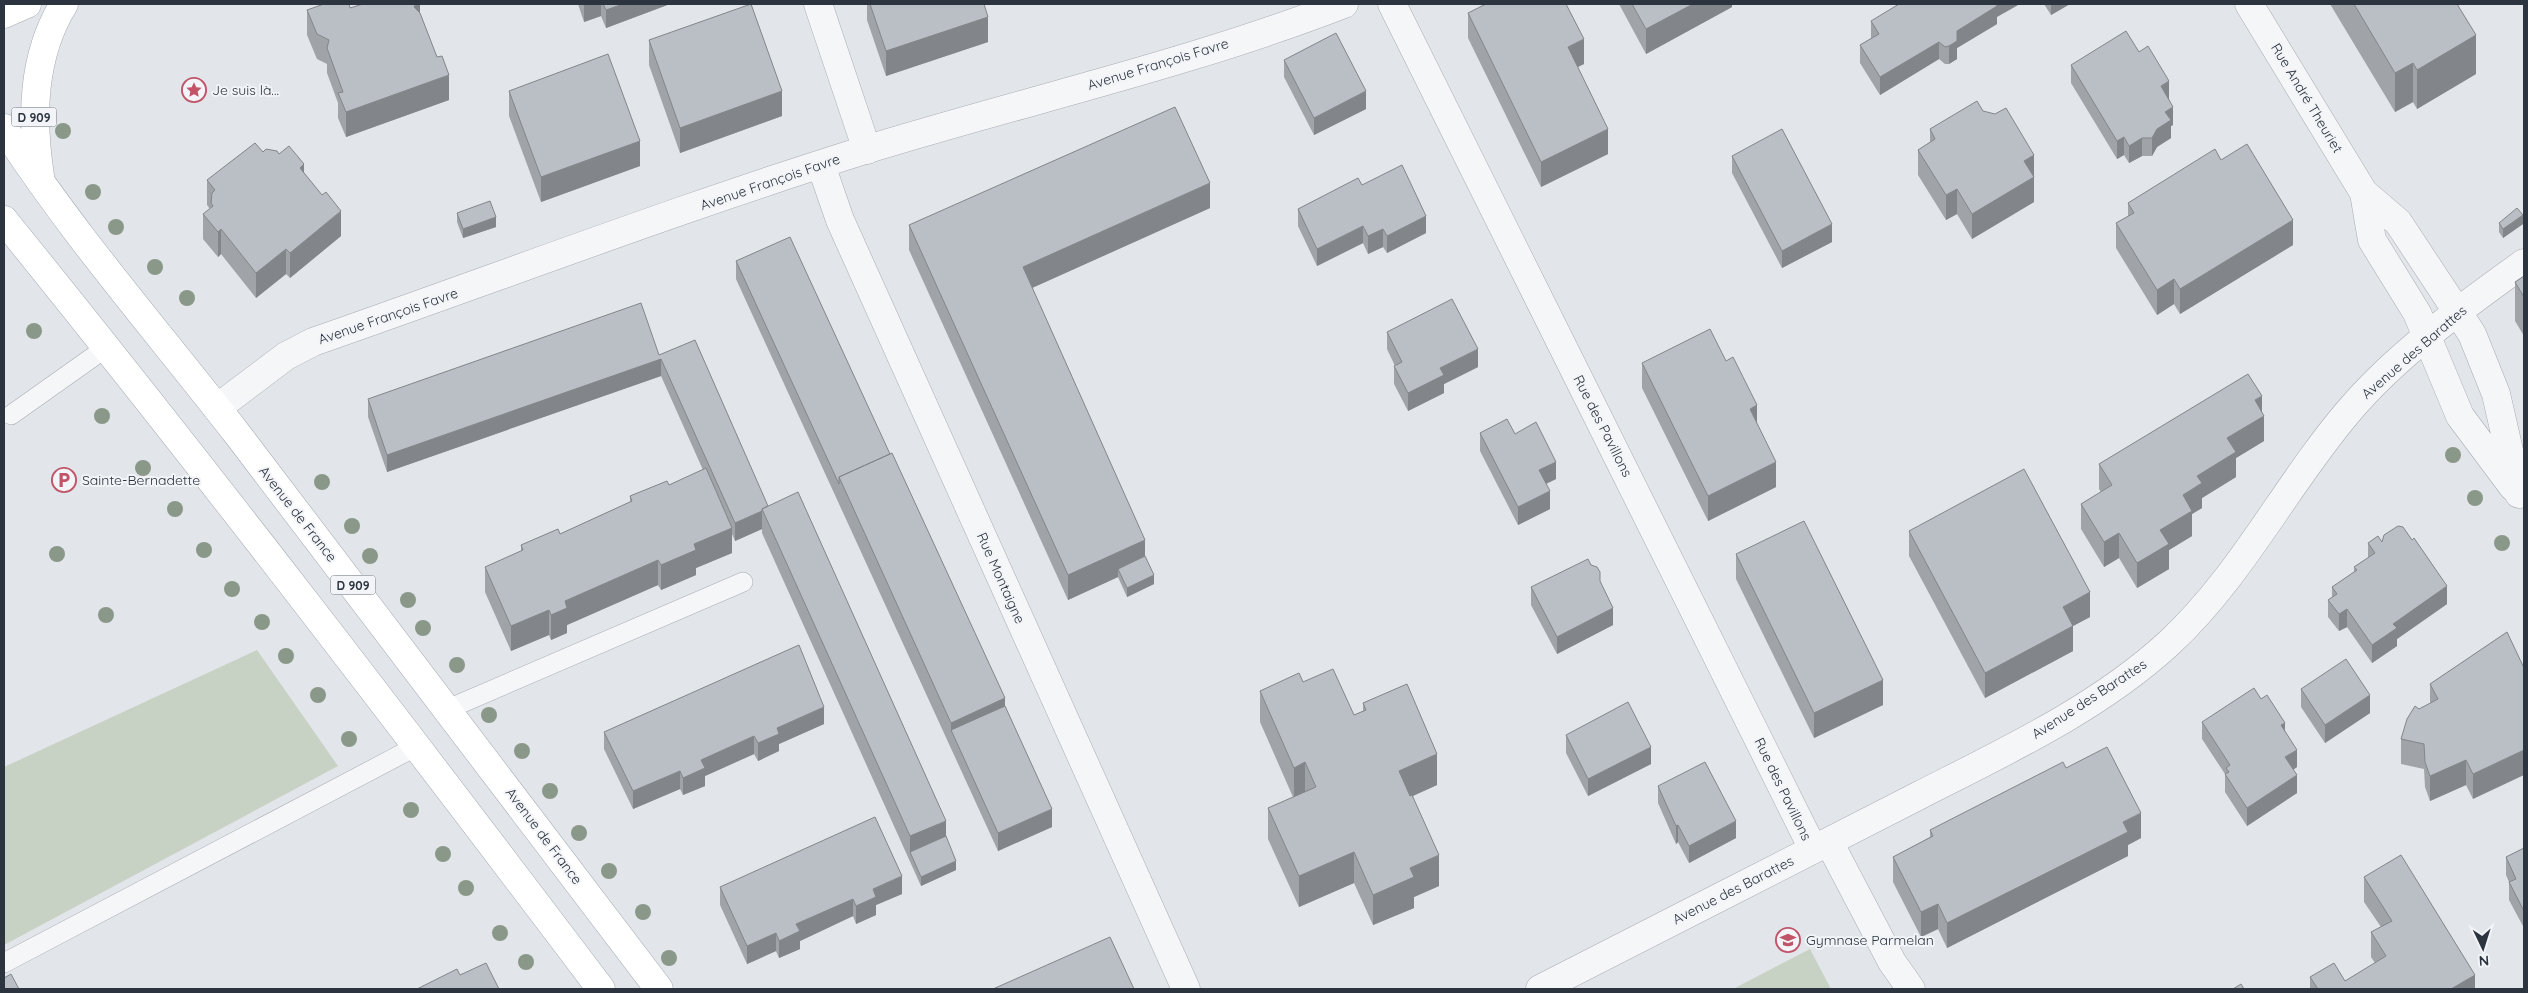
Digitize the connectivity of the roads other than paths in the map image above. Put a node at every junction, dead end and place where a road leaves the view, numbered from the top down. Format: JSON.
{"nodes":[{"id":1,"x":27,"y":4,"type":"edge"},
{"id":2,"x":64,"y":4,"type":"edge"},
{"id":3,"x":818,"y":4,"type":"edge"},
{"id":4,"x":1344,"y":4,"type":"edge"},
{"id":5,"x":1392,"y":4,"type":"edge"},
{"id":6,"x":2249,"y":4,"type":"edge"},
{"id":7,"x":4,"y":14,"type":"edge"},
{"id":8,"x":4,"y":128,"type":"edge"},
{"id":9,"x":866,"y":150,"type":"junction"},
{"id":10,"x":821,"y":164,"type":"junction"},
{"id":11,"x":41,"y":185,"type":"junction"},
{"id":12,"x":2364,"y":193,"type":"junction"},
{"id":13,"x":4,"y":220,"type":"edge"},
{"id":14,"x":2524,"y":263,"type":"edge"},
{"id":15,"x":2459,"y":312,"type":"junction"},
{"id":16,"x":2426,"y":339,"type":"junction"},
{"id":17,"x":107,"y":347,"type":"junction"},
{"id":18,"x":216,"y":408,"type":"junction"},
{"id":19,"x":11,"y":415,"type":"dead end"},
{"id":20,"x":2522,"y":500,"type":"edge"},
{"id":21,"x":743,"y":582,"type":"dead end"},
{"id":22,"x":448,"y":709,"type":"junction"},
{"id":23,"x":417,"y":746,"type":"junction"},
{"id":24,"x":1821,"y":846,"type":"junction"},
{"id":25,"x":4,"y":963,"type":"edge"},
{"id":26,"x":601,"y":989,"type":"edge"},
{"id":27,"x":659,"y":989,"type":"edge"},
{"id":28,"x":1186,"y":989,"type":"edge"},
{"id":29,"x":1540,"y":989,"type":"edge"},
{"id":30,"x":1911,"y":989,"type":"edge"}],
"edges":[{"from":1,"to":7,"type":"main road"},
{"from":2,"to":11,"type":"main road","name":"Avenue de France","number":"D 909"},
{"from":3,"to":9,"type":"street"},
{"from":4,"to":9,"type":"street","name":"Avenue François Favre"},
{"from":5,"to":24,"type":"street","name":"Rue des Pavillons"},
{"from":6,"to":12,"type":"street","name":"Rue André Theuriet"},
{"from":8,"to":11,"type":"main road","name":"Avenue de France","number":"D 909"},
{"from":9,"to":10,"type":"street","name":"Avenue François Favre"},
{"from":10,"to":18,"type":"street","name":"Avenue François Favre"},
{"from":10,"to":28,"type":"street","name":"Rue Montaigne"},
{"from":11,"to":18,"type":"main road","name":"Avenue de France","number":"D 909"},
{"from":12,"to":15,"type":"street","name":"Rue André Theuriet"},
{"from":12,"to":16,"type":"street","name":"Rue André Theuriet"},
{"from":13,"to":17,"type":"main road"},
{"from":14,"to":15,"type":"street","name":"Avenue des Barattes"},
{"from":15,"to":16,"type":"street","name":"Avenue des Barattes"},
{"from":15,"to":20,"type":"street","name":"Rue André Theuriet"},
{"from":16,"to":20,"type":"street","name":"Rue André Theuriet"},
{"from":16,"to":24,"type":"street","name":"Avenue des Barattes"},
{"from":17,"to":19,"type":"lane"},
{"from":17,"to":23,"type":"main road"},
{"from":18,"to":22,"type":"main road","name":"Avenue de France","number":"D 909"},
{"from":21,"to":22,"type":"lane"},
{"from":22,"to":27,"type":"main road","name":"Avenue de France","number":"D 909"},
{"from":23,"to":25,"type":"lane"},
{"from":23,"to":26,"type":"main road"},
{"from":24,"to":29,"type":"street","name":"Avenue des Barattes"},
{"from":24,"to":30,"type":"street","name":"Rue des Pavillons"}]}
